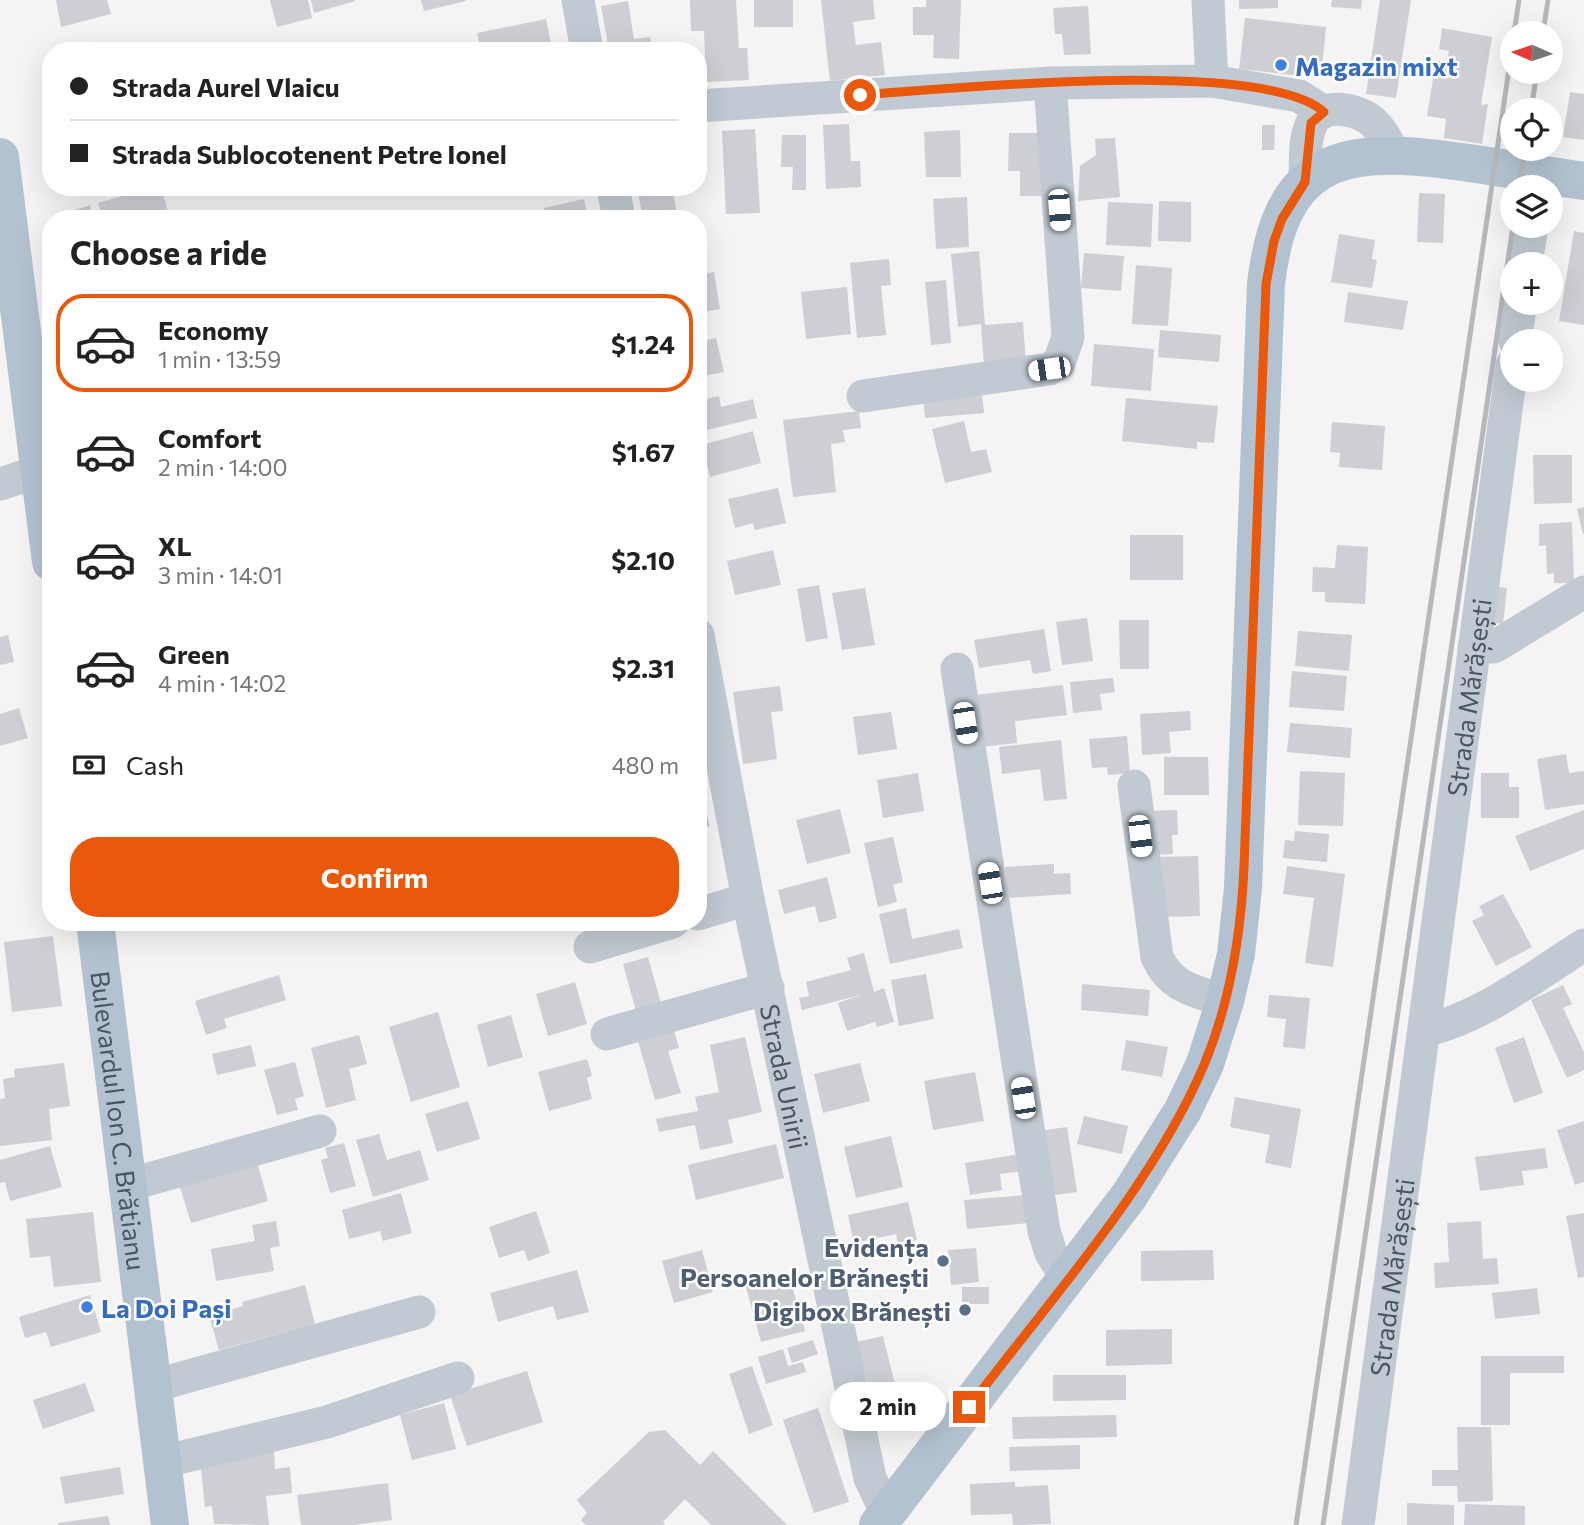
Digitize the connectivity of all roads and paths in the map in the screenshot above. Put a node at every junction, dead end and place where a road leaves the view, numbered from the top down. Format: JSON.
{"nodes":[{"id":1,"x":578,"y":0,"type":"edge"},
{"id":2,"x":1208,"y":0,"type":"edge"},
{"id":3,"x":585,"y":42,"type":"edge"},
{"id":4,"x":1212,"y":81,"type":"junction"},
{"id":5,"x":1050,"y":83,"type":"junction"},
{"id":6,"x":707,"y":105,"type":"edge"},
{"id":7,"x":1324,"y":112,"type":"junction"},
{"id":8,"x":1395,"y":155,"type":"junction"},
{"id":9,"x":0,"y":157,"type":"edge"},
{"id":10,"x":1505,"y":175,"type":"edge"},
{"id":11,"x":1563,"y":181,"type":"edge"},
{"id":12,"x":1584,"y":181,"type":"edge"},
{"id":13,"x":1305,"y":182,"type":"junction"},
{"id":14,"x":1508,"y":392,"type":"edge"},
{"id":15,"x":863,"y":396,"type":"dead end"},
{"id":16,"x":40,"y":471,"type":"junction"},
{"id":17,"x":0,"y":484,"type":"edge"},
{"id":18,"x":42,"y":488,"type":"edge"},
{"id":19,"x":1584,"y":592,"type":"edge"},
{"id":20,"x":1474,"y":646,"type":"junction"},
{"id":21,"x":957,"y":669,"type":"dead end"},
{"id":22,"x":707,"y":683,"type":"edge"},
{"id":23,"x":1134,"y":786,"type":"dead end"},
{"id":24,"x":748,"y":899,"type":"junction"},
{"id":25,"x":707,"y":911,"type":"edge"},
{"id":26,"x":96,"y":931,"type":"edge"},
{"id":27,"x":643,"y":931,"type":"edge"},
{"id":28,"x":1584,"y":945,"type":"edge"},
{"id":29,"x":590,"y":947,"type":"dead end"},
{"id":30,"x":768,"y":988,"type":"junction"},
{"id":31,"x":1225,"y":1001,"type":"junction"},
{"id":32,"x":1424,"y":1031,"type":"junction"},
{"id":33,"x":607,"y":1034,"type":"dead end"},
{"id":34,"x":320,"y":1131,"type":"dead end"},
{"id":35,"x":128,"y":1185,"type":"junction"},
{"id":36,"x":1067,"y":1278,"type":"junction"},
{"id":37,"x":419,"y":1312,"type":"dead end"},
{"id":38,"x":458,"y":1378,"type":"dead end"},
{"id":39,"x":153,"y":1385,"type":"junction"},
{"id":40,"x":162,"y":1462,"type":"junction"},
{"id":41,"x":882,"y":1519,"type":"edge"},
{"id":42,"x":170,"y":1525,"type":"edge"},
{"id":43,"x":1358,"y":1525,"type":"edge"}],
"edges":[{"from":1,"to":3,"type":"street"},
{"from":2,"to":4,"type":"street"},
{"from":4,"to":5,"type":"street"},
{"from":4,"to":7,"type":"street"},
{"from":5,"to":6,"type":"street"},
{"from":5,"to":15,"type":"street"},
{"from":7,"to":8,"type":"street"},
{"from":7,"to":13,"type":"street"},
{"from":8,"to":10,"type":"main road"},
{"from":8,"to":13,"type":"main road"},
{"from":9,"to":16,"type":"main road"},
{"from":11,"to":12,"type":"main road"},
{"from":13,"to":31,"type":"main road"},
{"from":14,"to":20,"type":"street","name":"Strada Mărășești"},
{"from":16,"to":17,"type":"street"},
{"from":16,"to":18,"type":"main road"},
{"from":19,"to":20,"type":"street"},
{"from":20,"to":32,"type":"street","name":"Strada Mărășești"},
{"from":21,"to":36,"type":"street"},
{"from":22,"to":24,"type":"street","name":"Strada Unirii"},
{"from":23,"to":31,"type":"street"},
{"from":24,"to":25,"type":"street"},
{"from":24,"to":30,"type":"street","name":"Strada Unirii"},
{"from":26,"to":35,"type":"main road","name":"Bulevardul Ion C. Brătianu"},
{"from":27,"to":29,"type":"street"},
{"from":28,"to":32,"type":"street"},
{"from":30,"to":33,"type":"street"},
{"from":30,"to":41,"type":"street","name":"Strada Unirii"},
{"from":31,"to":36,"type":"main road"},
{"from":32,"to":43,"type":"street","name":"Strada Mărășești"},
{"from":34,"to":35,"type":"street"},
{"from":35,"to":39,"type":"main road","name":"Bulevardul Ion C. Brătianu"},
{"from":36,"to":41,"type":"main road"},
{"from":37,"to":39,"type":"street"},
{"from":38,"to":40,"type":"street"},
{"from":39,"to":40,"type":"main road","name":"Bulevardul Ion C. Brătianu"},
{"from":40,"to":42,"type":"main road","name":"Bulevardul Ion C. Brătianu"}]}
